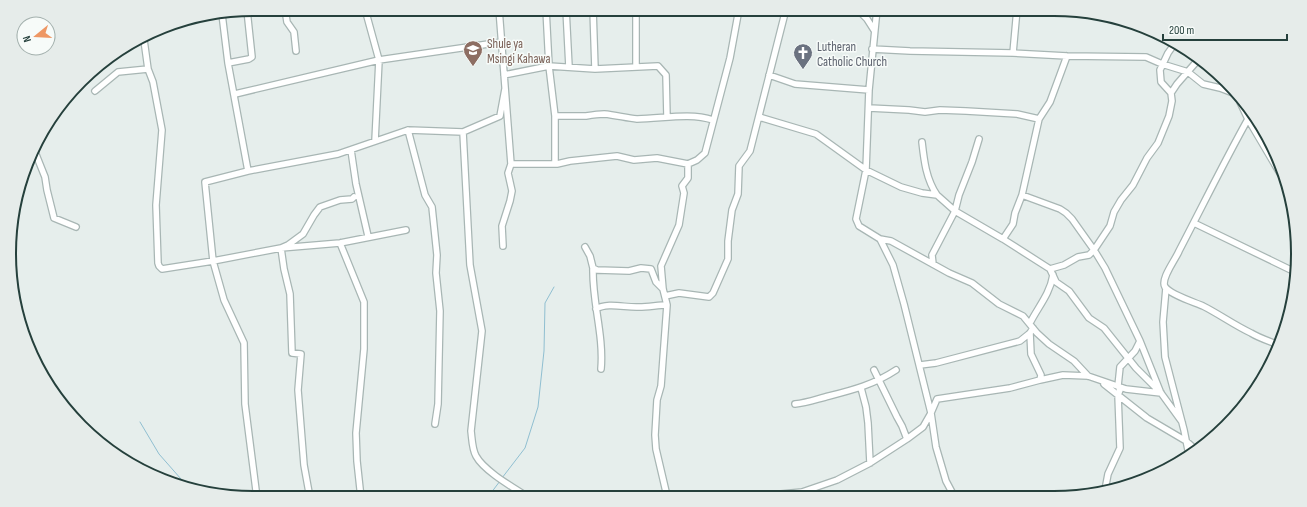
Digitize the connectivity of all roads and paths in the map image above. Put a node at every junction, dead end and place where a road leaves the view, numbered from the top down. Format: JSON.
{"nodes":[{"id":1,"x":248,"y":16,"type":"edge"},
{"id":2,"x":286,"y":16,"type":"edge"},
{"id":3,"x":367,"y":16,"type":"edge"},
{"id":4,"x":500,"y":16,"type":"edge"},
{"id":5,"x":546,"y":16,"type":"edge"},
{"id":6,"x":566,"y":16,"type":"edge"},
{"id":7,"x":593,"y":16,"type":"edge"},
{"id":8,"x":636,"y":16,"type":"edge"},
{"id":9,"x":738,"y":16,"type":"edge"},
{"id":10,"x":784,"y":16,"type":"edge"},
{"id":11,"x":864,"y":16,"type":"edge"},
{"id":12,"x":876,"y":16,"type":"edge"},
{"id":13,"x":1016,"y":16,"type":"edge"},
{"id":14,"x":223,"y":18,"type":"edge"},
{"id":15,"x":874,"y":30,"type":"junction"},
{"id":16,"x":144,"y":42,"type":"edge"},
{"id":17,"x":502,"y":42,"type":"junction"},
{"id":18,"x":1172,"y":48,"type":"edge"},
{"id":19,"x":872,"y":49,"type":"junction"},
{"id":20,"x":296,"y":51,"type":"dead end"},
{"id":21,"x":1013,"y":53,"type":"junction"},
{"id":22,"x":1067,"y":56,"type":"junction"},
{"id":23,"x":379,"y":60,"type":"junction"},
{"id":24,"x":228,"y":63,"type":"junction"},
{"id":25,"x":1195,"y":63,"type":"edge"},
{"id":26,"x":1162,"y":64,"type":"junction"},
{"id":27,"x":549,"y":66,"type":"junction"},
{"id":28,"x":569,"y":67,"type":"junction"},
{"id":29,"x":636,"y":67,"type":"junction"},
{"id":30,"x":148,"y":69,"type":"junction"},
{"id":31,"x":595,"y":69,"type":"junction"},
{"id":32,"x":1188,"y":72,"type":"junction"},
{"id":33,"x":504,"y":74,"type":"junction"},
{"id":34,"x":768,"y":75,"type":"junction"},
{"id":35,"x":505,"y":89,"type":"junction"},
{"id":36,"x":869,"y":90,"type":"junction"},
{"id":37,"x":95,"y":91,"type":"dead end"},
{"id":38,"x":1226,"y":91,"type":"edge"},
{"id":39,"x":1171,"y":93,"type":"junction"},
{"id":40,"x":235,"y":94,"type":"junction"},
{"id":41,"x":869,"y":108,"type":"junction"},
{"id":42,"x":1246,"y":115,"type":"edge"},
{"id":43,"x":555,"y":116,"type":"junction"},
{"id":44,"x":668,"y":117,"type":"junction"},
{"id":45,"x":759,"y":117,"type":"junction"},
{"id":46,"x":1039,"y":119,"type":"junction"},
{"id":47,"x":1248,"y":119,"type":"junction"},
{"id":48,"x":713,"y":120,"type":"junction"},
{"id":49,"x":408,"y":130,"type":"junction"},
{"id":50,"x":463,"y":132,"type":"junction"},
{"id":51,"x":979,"y":139,"type":"dead end"},
{"id":52,"x":375,"y":141,"type":"junction"},
{"id":53,"x":922,"y":142,"type":"dead end"},
{"id":54,"x":351,"y":150,"type":"junction"},
{"id":55,"x":37,"y":156,"type":"edge"},
{"id":56,"x":1271,"y":158,"type":"edge"},
{"id":57,"x":511,"y":164,"type":"junction"},
{"id":58,"x":555,"y":164,"type":"junction"},
{"id":59,"x":688,"y":164,"type":"junction"},
{"id":60,"x":866,"y":170,"type":"junction"},
{"id":61,"x":248,"y":171,"type":"junction"},
{"id":62,"x":937,"y":194,"type":"junction"},
{"id":63,"x":1022,"y":196,"type":"junction"},
{"id":64,"x":354,"y":197,"type":"dead end"},
{"id":65,"x":955,"y":211,"type":"junction"},
{"id":66,"x":1194,"y":223,"type":"junction"},
{"id":67,"x":76,"y":227,"type":"dead end"},
{"id":68,"x":406,"y":230,"type":"dead end"},
{"id":69,"x":368,"y":236,"type":"junction"},
{"id":70,"x":880,"y":239,"type":"junction"},
{"id":71,"x":1003,"y":239,"type":"junction"},
{"id":72,"x":340,"y":243,"type":"junction"},
{"id":73,"x":502,"y":246,"type":"dead end"},
{"id":74,"x":585,"y":247,"type":"dead end"},
{"id":75,"x":281,"y":248,"type":"junction"},
{"id":76,"x":1094,"y":250,"type":"junction"},
{"id":77,"x":214,"y":261,"type":"junction"},
{"id":78,"x":934,"y":264,"type":"junction"},
{"id":79,"x":593,"y":268,"type":"junction"},
{"id":80,"x":1050,"y":269,"type":"junction"},
{"id":81,"x":1290,"y":270,"type":"edge"},
{"id":82,"x":1053,"y":275,"type":"junction"},
{"id":83,"x":1166,"y":288,"type":"junction"},
{"id":84,"x":664,"y":293,"type":"junction"},
{"id":85,"x":667,"y":305,"type":"junction"},
{"id":86,"x":596,"y":309,"type":"junction"},
{"id":87,"x":1032,"y":325,"type":"junction"},
{"id":88,"x":1030,"y":333,"type":"junction"},
{"id":89,"x":1140,"y":341,"type":"junction"},
{"id":90,"x":1270,"y":342,"type":"junction"},
{"id":91,"x":1273,"y":343,"type":"edge"},
{"id":92,"x":1273,"y":345,"type":"edge"},
{"id":93,"x":1128,"y":358,"type":"junction"},
{"id":94,"x":920,"y":365,"type":"junction"},
{"id":95,"x":602,"y":369,"type":"dead end"},
{"id":96,"x":874,"y":370,"type":"dead end"},
{"id":97,"x":896,"y":370,"type":"dead end"},
{"id":98,"x":1088,"y":376,"type":"junction"},
{"id":99,"x":880,"y":380,"type":"junction"},
{"id":100,"x":1040,"y":380,"type":"junction"},
{"id":101,"x":1099,"y":380,"type":"junction"},
{"id":102,"x":1118,"y":386,"type":"junction"},
{"id":103,"x":861,"y":388,"type":"junction"},
{"id":104,"x":1161,"y":394,"type":"junction"},
{"id":105,"x":1118,"y":395,"type":"junction"},
{"id":106,"x":795,"y":404,"type":"dead end"},
{"id":107,"x":931,"y":413,"type":"junction"},
{"id":108,"x":1182,"y":422,"type":"junction"},
{"id":109,"x":435,"y":424,"type":"dead end"},
{"id":110,"x":907,"y":440,"type":"junction"},
{"id":111,"x":1186,"y":441,"type":"junction"},
{"id":112,"x":1192,"y":446,"type":"edge"},
{"id":113,"x":1188,"y":449,"type":"edge"},
{"id":114,"x":870,"y":463,"type":"junction"},
{"id":115,"x":1106,"y":485,"type":"edge"},
{"id":116,"x":256,"y":491,"type":"edge"},
{"id":117,"x":309,"y":491,"type":"edge"},
{"id":118,"x":360,"y":491,"type":"edge"},
{"id":119,"x":519,"y":491,"type":"edge"},
{"id":120,"x":665,"y":491,"type":"edge"},
{"id":121,"x":805,"y":491,"type":"edge"},
{"id":122,"x":951,"y":491,"type":"edge"}],
"edges":[{"from":1,"to":24,"type":"street"},
{"from":2,"to":20,"type":"street"},
{"from":3,"to":23,"type":"street"},
{"from":4,"to":17,"type":"street"},
{"from":5,"to":27,"type":"street"},
{"from":6,"to":28,"type":"street"},
{"from":7,"to":31,"type":"street"},
{"from":8,"to":29,"type":"street"},
{"from":9,"to":48,"type":"street"},
{"from":10,"to":34,"type":"street"},
{"from":11,"to":15,"type":"street"},
{"from":12,"to":15,"type":"street"},
{"from":13,"to":21,"type":"street"},
{"from":14,"to":24,"type":"street"},
{"from":15,"to":19,"type":"street"},
{"from":16,"to":30,"type":"street"},
{"from":17,"to":23,"type":"street"},
{"from":17,"to":33,"type":"street"},
{"from":18,"to":26,"type":"street"},
{"from":19,"to":21,"type":"street"},
{"from":19,"to":36,"type":"street"},
{"from":21,"to":22,"type":"street"},
{"from":22,"to":26,"type":"street"},
{"from":22,"to":46,"type":"street"},
{"from":23,"to":40,"type":"street"},
{"from":23,"to":52,"type":"street"},
{"from":24,"to":40,"type":"street"},
{"from":25,"to":32,"type":"street"},
{"from":26,"to":32,"type":"street"},
{"from":26,"to":39,"type":"street"},
{"from":27,"to":28,"type":"street"},
{"from":27,"to":33,"type":"street"},
{"from":27,"to":43,"type":"street"},
{"from":28,"to":31,"type":"street"},
{"from":29,"to":31,"type":"street"},
{"from":29,"to":44,"type":"street"},
{"from":30,"to":37,"type":"street"},
{"from":30,"to":77,"type":"street"},
{"from":32,"to":38,"type":"street"},
{"from":32,"to":39,"type":"street"},
{"from":33,"to":35,"type":"street"},
{"from":34,"to":36,"type":"street"},
{"from":34,"to":45,"type":"street"},
{"from":35,"to":50,"type":"street"},
{"from":35,"to":57,"type":"street"},
{"from":36,"to":41,"type":"street"},
{"from":39,"to":76,"type":"street"},
{"from":40,"to":61,"type":"street"},
{"from":41,"to":46,"type":"street"},
{"from":41,"to":60,"type":"street"},
{"from":42,"to":47,"type":"street"},
{"from":43,"to":44,"type":"street"},
{"from":43,"to":58,"type":"street"},
{"from":44,"to":48,"type":"street"},
{"from":45,"to":60,"type":"street"},
{"from":45,"to":84,"type":"street"},
{"from":46,"to":63,"type":"street"},
{"from":47,"to":56,"type":"street"},
{"from":47,"to":66,"type":"street"},
{"from":48,"to":59,"type":"street"},
{"from":49,"to":50,"type":"street"},
{"from":49,"to":52,"type":"street"},
{"from":49,"to":109,"type":"street"},
{"from":50,"to":119,"type":"street"},
{"from":51,"to":65,"type":"street"},
{"from":52,"to":54,"type":"street"},
{"from":53,"to":62,"type":"street"},
{"from":54,"to":61,"type":"street"},
{"from":54,"to":69,"type":"street"},
{"from":55,"to":67,"type":"street"},
{"from":57,"to":58,"type":"street"},
{"from":57,"to":73,"type":"street"},
{"from":58,"to":59,"type":"street"},
{"from":59,"to":84,"type":"street"},
{"from":60,"to":62,"type":"street"},
{"from":60,"to":70,"type":"street"},
{"from":61,"to":77,"type":"street"},
{"from":62,"to":65,"type":"street"},
{"from":63,"to":71,"type":"street"},
{"from":63,"to":76,"type":"street"},
{"from":64,"to":75,"type":"street"},
{"from":65,"to":71,"type":"street"},
{"from":65,"to":78,"type":"street"},
{"from":66,"to":81,"type":"street"},
{"from":66,"to":83,"type":"street"},
{"from":68,"to":69,"type":"street"},
{"from":69,"to":72,"type":"street"},
{"from":70,"to":78,"type":"street"},
{"from":70,"to":94,"type":"street"},
{"from":71,"to":80,"type":"street"},
{"from":72,"to":75,"type":"street"},
{"from":72,"to":118,"type":"street"},
{"from":74,"to":79,"type":"street"},
{"from":75,"to":77,"type":"street"},
{"from":75,"to":117,"type":"street"},
{"from":76,"to":80,"type":"street"},
{"from":76,"to":89,"type":"street"},
{"from":77,"to":116,"type":"street"},
{"from":78,"to":87,"type":"street"},
{"from":79,"to":84,"type":"street"},
{"from":79,"to":86,"type":"street"},
{"from":80,"to":82,"type":"street"},
{"from":82,"to":87,"type":"street"},
{"from":82,"to":93,"type":"street"},
{"from":83,"to":90,"type":"street"},
{"from":83,"to":108,"type":"street"},
{"from":84,"to":85,"type":"street"},
{"from":85,"to":86,"type":"street"},
{"from":85,"to":120,"type":"street"},
{"from":86,"to":95,"type":"street"},
{"from":87,"to":88,"type":"street"},
{"from":87,"to":98,"type":"street"},
{"from":88,"to":94,"type":"street"},
{"from":88,"to":100,"type":"street"},
{"from":89,"to":93,"type":"street"},
{"from":89,"to":104,"type":"street"},
{"from":90,"to":91,"type":"street"},
{"from":90,"to":92,"type":"street"},
{"from":93,"to":102,"type":"street"},
{"from":93,"to":104,"type":"street"},
{"from":94,"to":107,"type":"street"},
{"from":96,"to":99,"type":"street"},
{"from":97,"to":99,"type":"street"},
{"from":98,"to":100,"type":"street"},
{"from":98,"to":101,"type":"street"},
{"from":99,"to":103,"type":"street"},
{"from":99,"to":110,"type":"street"},
{"from":100,"to":107,"type":"street"},
{"from":101,"to":102,"type":"street"},
{"from":101,"to":105,"type":"street"},
{"from":102,"to":104,"type":"street"},
{"from":102,"to":105,"type":"street"},
{"from":103,"to":106,"type":"street"},
{"from":103,"to":114,"type":"street"},
{"from":104,"to":108,"type":"street"},
{"from":105,"to":111,"type":"street"},
{"from":105,"to":115,"type":"street"},
{"from":107,"to":110,"type":"street"},
{"from":107,"to":122,"type":"street"},
{"from":108,"to":111,"type":"street"},
{"from":110,"to":114,"type":"street"},
{"from":111,"to":112,"type":"street"},
{"from":111,"to":113,"type":"street"},
{"from":114,"to":121,"type":"street"}]}
